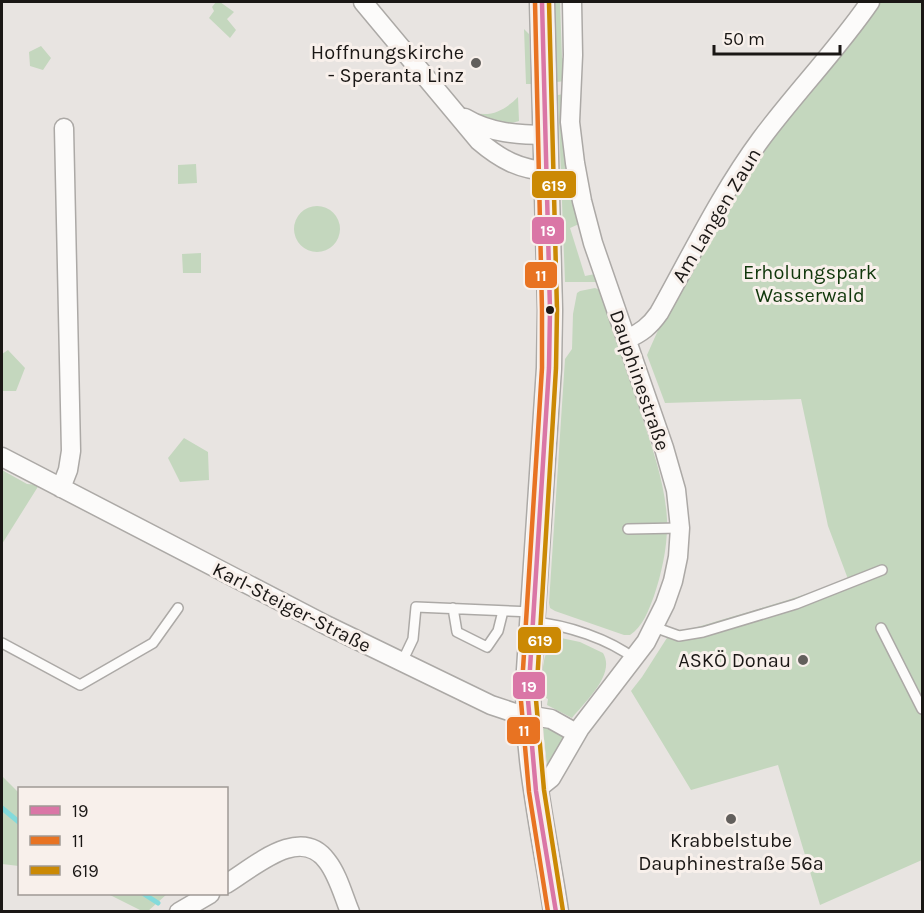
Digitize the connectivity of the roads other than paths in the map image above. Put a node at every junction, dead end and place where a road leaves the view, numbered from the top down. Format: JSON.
{"nodes":[{"id":1,"x":363,"y":2,"type":"edge"},
{"id":2,"x":542,"y":2,"type":"edge"},
{"id":3,"x":572,"y":2,"type":"edge"},
{"id":4,"x":870,"y":2,"type":"edge"},
{"id":5,"x":457,"y":113,"type":"junction"},
{"id":6,"x":64,"y":128,"type":"dead end"},
{"id":7,"x":547,"y":135,"type":"junction"},
{"id":8,"x":548,"y":171,"type":"junction"},
{"id":9,"x":627,"y":339,"type":"junction"},
{"id":10,"x":2,"y":457,"type":"edge"},
{"id":11,"x":61,"y":488,"type":"junction"},
{"id":12,"x":680,"y":528,"type":"junction"},
{"id":13,"x":628,"y":529,"type":"dead end"},
{"id":14,"x":882,"y":570,"type":"dead end"},
{"id":15,"x":178,"y":608,"type":"dead end"},
{"id":16,"x":453,"y":608,"type":"junction"},
{"id":17,"x":503,"y":610,"type":"junction"},
{"id":18,"x":532,"y":617,"type":"junction"},
{"id":19,"x":654,"y":627,"type":"junction"},
{"id":20,"x":881,"y":628,"type":"dead end"},
{"id":21,"x":2,"y":643,"type":"edge"},
{"id":22,"x":635,"y":659,"type":"junction"},
{"id":23,"x":402,"y":662,"type":"junction"},
{"id":24,"x":922,"y":709,"type":"edge"},
{"id":25,"x":528,"y":715,"type":"junction"},
{"id":26,"x":576,"y":733,"type":"junction"},
{"id":27,"x":536,"y":788,"type":"junction"},
{"id":28,"x":228,"y":883,"type":"edge"},
{"id":29,"x":208,"y":895,"type":"edge"},
{"id":30,"x":179,"y":912,"type":"edge"},
{"id":31,"x":350,"y":912,"type":"edge"},
{"id":32,"x":556,"y":912,"type":"edge"}],
"edges":[{"from":1,"to":5,"type":"street"},
{"from":2,"to":7,"type":"main road"},
{"from":3,"to":9,"type":"street","name":"Dauphinestraße"},
{"from":4,"to":9,"type":"street","name":"Am Langen Zaun"},
{"from":5,"to":7,"type":"street"},
{"from":5,"to":8,"type":"street"},
{"from":6,"to":11,"type":"street"},
{"from":7,"to":8,"type":"main road"},
{"from":8,"to":18,"type":"main road"},
{"from":9,"to":12,"type":"street","name":"Dauphinestraße"},
{"from":10,"to":11,"type":"street","name":"Karl-Steiger-Straße"},
{"from":11,"to":23,"type":"street","name":"Karl-Steiger-Straße"},
{"from":12,"to":13,"type":"lane"},
{"from":12,"to":19,"type":"street","name":"Dauphinestraße"},
{"from":14,"to":19,"type":"lane"},
{"from":15,"to":21,"type":"lane"},
{"from":16,"to":17,"type":"lane"},
{"from":16,"to":17,"type":"lane"},
{"from":16,"to":23,"type":"lane"},
{"from":17,"to":18,"type":"lane"},
{"from":18,"to":22,"type":"lane"},
{"from":18,"to":25,"type":"main road"},
{"from":19,"to":22,"type":"street","name":"Dauphinestraße"},
{"from":20,"to":24,"type":"lane"},
{"from":22,"to":26,"type":"street","name":"Dauphinestraße"},
{"from":23,"to":25,"type":"street","name":"Karl-Steiger-Straße"},
{"from":25,"to":26,"type":"street"},
{"from":25,"to":27,"type":"main road"},
{"from":26,"to":27,"type":"street","name":"Dauphinestraße"},
{"from":27,"to":32,"type":"main road"},
{"from":28,"to":31,"type":"street"},
{"from":29,"to":30,"type":"street"}]}
